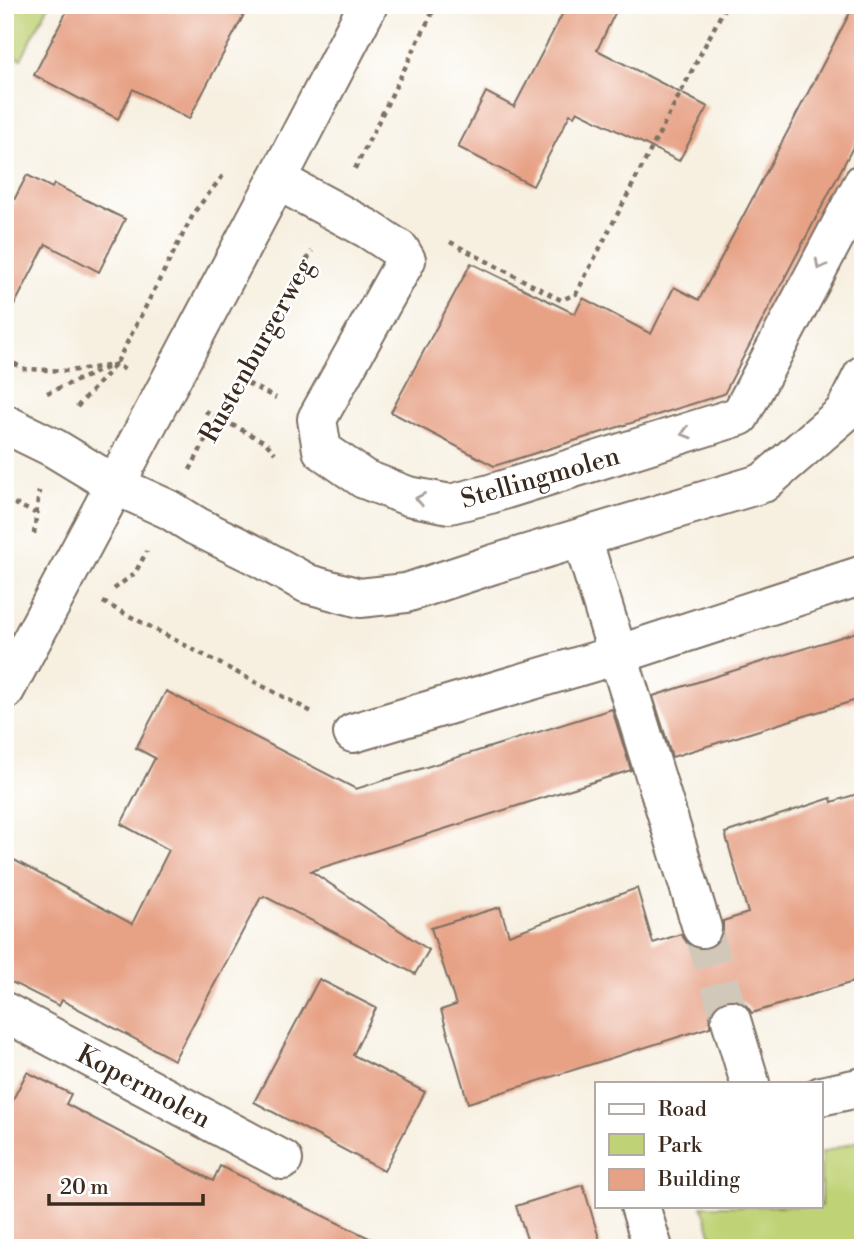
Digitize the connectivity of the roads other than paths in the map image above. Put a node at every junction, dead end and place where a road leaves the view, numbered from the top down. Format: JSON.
{"nodes":[{"id":1,"x":368,"y":5,"type":"edge"},
{"id":2,"x":277,"y":180,"type":"junction"},
{"id":3,"x":863,"y":183,"type":"edge"},
{"id":4,"x":854,"y":224,"type":"edge"},
{"id":5,"x":863,"y":375,"type":"edge"},
{"id":6,"x":5,"y":424,"type":"edge"},
{"id":7,"x":115,"y":485,"type":"junction"},
{"id":8,"x":582,"y":538,"type":"junction"},
{"id":9,"x":863,"y":575,"type":"edge"},
{"id":10,"x":617,"y":655,"type":"junction"},
{"id":11,"x":5,"y":690,"type":"edge"},
{"id":12,"x":353,"y":733,"type":"road end"},
{"id":13,"x":702,"y":928,"type":"tunnel mouth"},
{"id":14,"x":5,"y":1012,"type":"edge"},
{"id":15,"x":731,"y":1020,"type":"tunnel mouth"},
{"id":16,"x":750,"y":1082,"type":"edge"},
{"id":17,"x":863,"y":1087,"type":"edge"},
{"id":18,"x":822,"y":1096,"type":"edge"},
{"id":19,"x":283,"y":1160,"type":"dead end"},
{"id":20,"x":641,"y":1208,"type":"edge"},
{"id":21,"x":653,"y":1248,"type":"edge"}],
"edges":[{"from":1,"to":2,"type":"street"},
{"from":4,"to":2,"type":"street","name":"Stellingmolen","one_way":true},
{"from":2,"to":7,"type":"street"},
{"from":3,"to":4,"type":"street","name":"Stellingmolen"},
{"from":5,"to":8,"type":"street"},
{"from":6,"to":7,"type":"street"},
{"from":7,"to":8,"type":"street"},
{"from":7,"to":11,"type":"street"},
{"from":8,"to":10,"type":"street"},
{"from":9,"to":10,"type":"street"},
{"from":10,"to":12,"type":"street"},
{"from":10,"to":13,"type":"street"},
{"from":14,"to":19,"type":"street","name":"Kopermolen"},
{"from":15,"to":16,"type":"street"},
{"from":17,"to":18,"type":"street"},
{"from":20,"to":21,"type":"street"}]}
